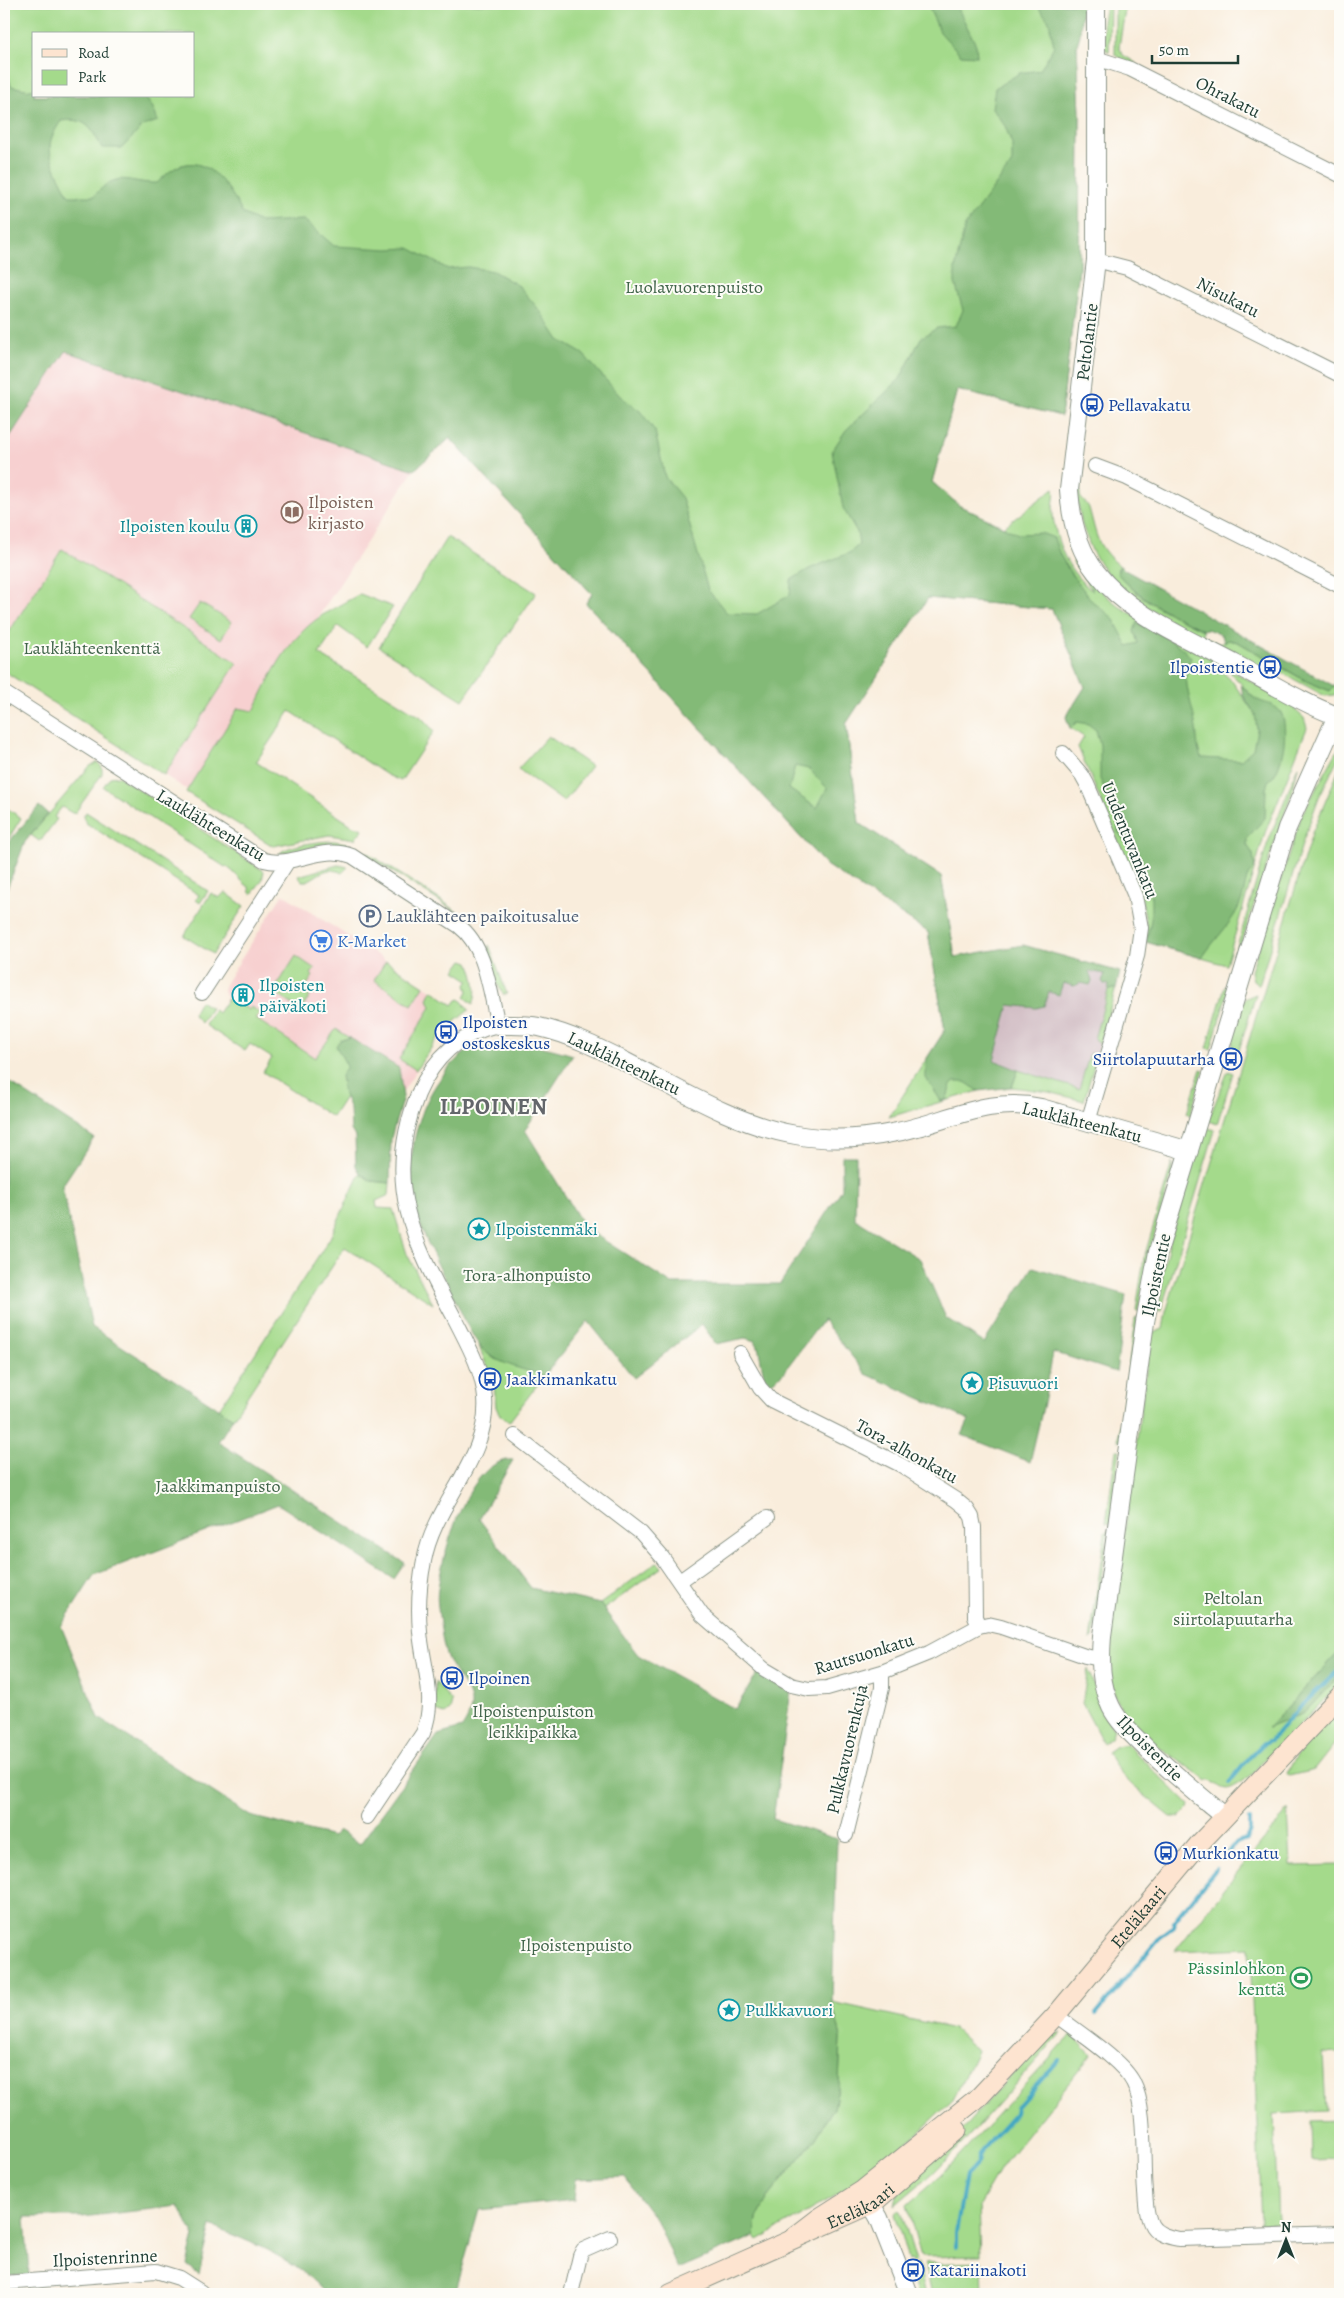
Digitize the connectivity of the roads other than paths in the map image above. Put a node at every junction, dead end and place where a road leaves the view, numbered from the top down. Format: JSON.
{"nodes":[{"id":1,"x":1096,"y":4,"type":"edge"},
{"id":2,"x":1096,"y":58,"type":"junction"},
{"id":3,"x":1340,"y":175,"type":"edge"},
{"id":4,"x":1096,"y":260,"type":"junction"},
{"id":5,"x":1340,"y":375,"type":"edge"},
{"id":6,"x":1095,"y":466,"type":"dead end"},
{"id":7,"x":1340,"y":586,"type":"edge"},
{"id":8,"x":4,"y":694,"type":"edge"},
{"id":9,"x":1339,"y":714,"type":"edge"},
{"id":10,"x":1063,"y":753,"type":"dead end"},
{"id":11,"x":288,"y":861,"type":"junction"},
{"id":12,"x":202,"y":993,"type":"dead end"},
{"id":13,"x":498,"y":1025,"type":"junction"},
{"id":14,"x":1088,"y":1122,"type":"junction"},
{"id":15,"x":1189,"y":1151,"type":"junction"},
{"id":16,"x":740,"y":1353,"type":"dead end"},
{"id":17,"x":516,"y":1436,"type":"dead end"},
{"id":18,"x":766,"y":1518,"type":"dead end"},
{"id":19,"x":680,"y":1581,"type":"junction"},
{"id":20,"x":980,"y":1626,"type":"junction"},
{"id":21,"x":1100,"y":1659,"type":"junction"},
{"id":22,"x":882,"y":1672,"type":"junction"},
{"id":23,"x":1340,"y":1696,"type":"edge"},
{"id":24,"x":1224,"y":1816,"type":"junction"},
{"id":25,"x":367,"y":1817,"type":"dead end"},
{"id":26,"x":846,"y":1835,"type":"dead end"},
{"id":27,"x":1056,"y":2015,"type":"junction"},
{"id":28,"x":868,"y":2197,"type":"junction"},
{"id":29,"x":1340,"y":2234,"type":"edge"},
{"id":30,"x":610,"y":2238,"type":"dead end"},
{"id":31,"x":4,"y":2283,"type":"edge"},
{"id":32,"x":200,"y":2294,"type":"edge"},
{"id":33,"x":571,"y":2294,"type":"edge"},
{"id":34,"x":670,"y":2294,"type":"edge"},
{"id":35,"x":909,"y":2294,"type":"edge"}],
"edges":[{"from":1,"to":2,"type":"street","name":"Peltolantie"},
{"from":2,"to":3,"type":"street","name":"Ohrakatu"},
{"from":2,"to":4,"type":"street","name":"Peltolantie"},
{"from":4,"to":5,"type":"street","name":"Nisukatu"},
{"from":4,"to":9,"type":"street","name":"Peltolantie"},
{"from":6,"to":7,"type":"street"},
{"from":8,"to":11,"type":"street","name":"Lauklähteenkatu"},
{"from":9,"to":15,"type":"street","name":"Ilpoistentie"},
{"from":10,"to":14,"type":"street","name":"Uudentuvankatu"},
{"from":11,"to":12,"type":"street"},
{"from":11,"to":13,"type":"street","name":"Lauklähteenkatu"},
{"from":13,"to":14,"type":"street","name":"Lauklähteenkatu"},
{"from":13,"to":25,"type":"street"},
{"from":14,"to":15,"type":"street","name":"Lauklähteenkatu"},
{"from":15,"to":21,"type":"street","name":"Ilpoistentie"},
{"from":16,"to":20,"type":"street","name":"Tora-alhonkatu"},
{"from":17,"to":19,"type":"street","name":"Rautsuonkatu"},
{"from":18,"to":19,"type":"street"},
{"from":19,"to":22,"type":"street","name":"Rautsuonkatu"},
{"from":20,"to":21,"type":"street"},
{"from":20,"to":22,"type":"street","name":"Rautsuonkatu"},
{"from":21,"to":24,"type":"street","name":"Ilpoistentie"},
{"from":22,"to":26,"type":"street","name":"Pulkkavuorenkuja"},
{"from":23,"to":24,"type":"main road","name":"Eteläkaari"},
{"from":24,"to":27,"type":"main road","name":"Eteläkaari"},
{"from":27,"to":28,"type":"main road","name":"Eteläkaari"},
{"from":27,"to":29,"type":"street"},
{"from":28,"to":34,"type":"main road","name":"Eteläkaari"},
{"from":28,"to":35,"type":"street"},
{"from":30,"to":33,"type":"street"},
{"from":31,"to":32,"type":"street","name":"Ilpoistenrinne"}]}
